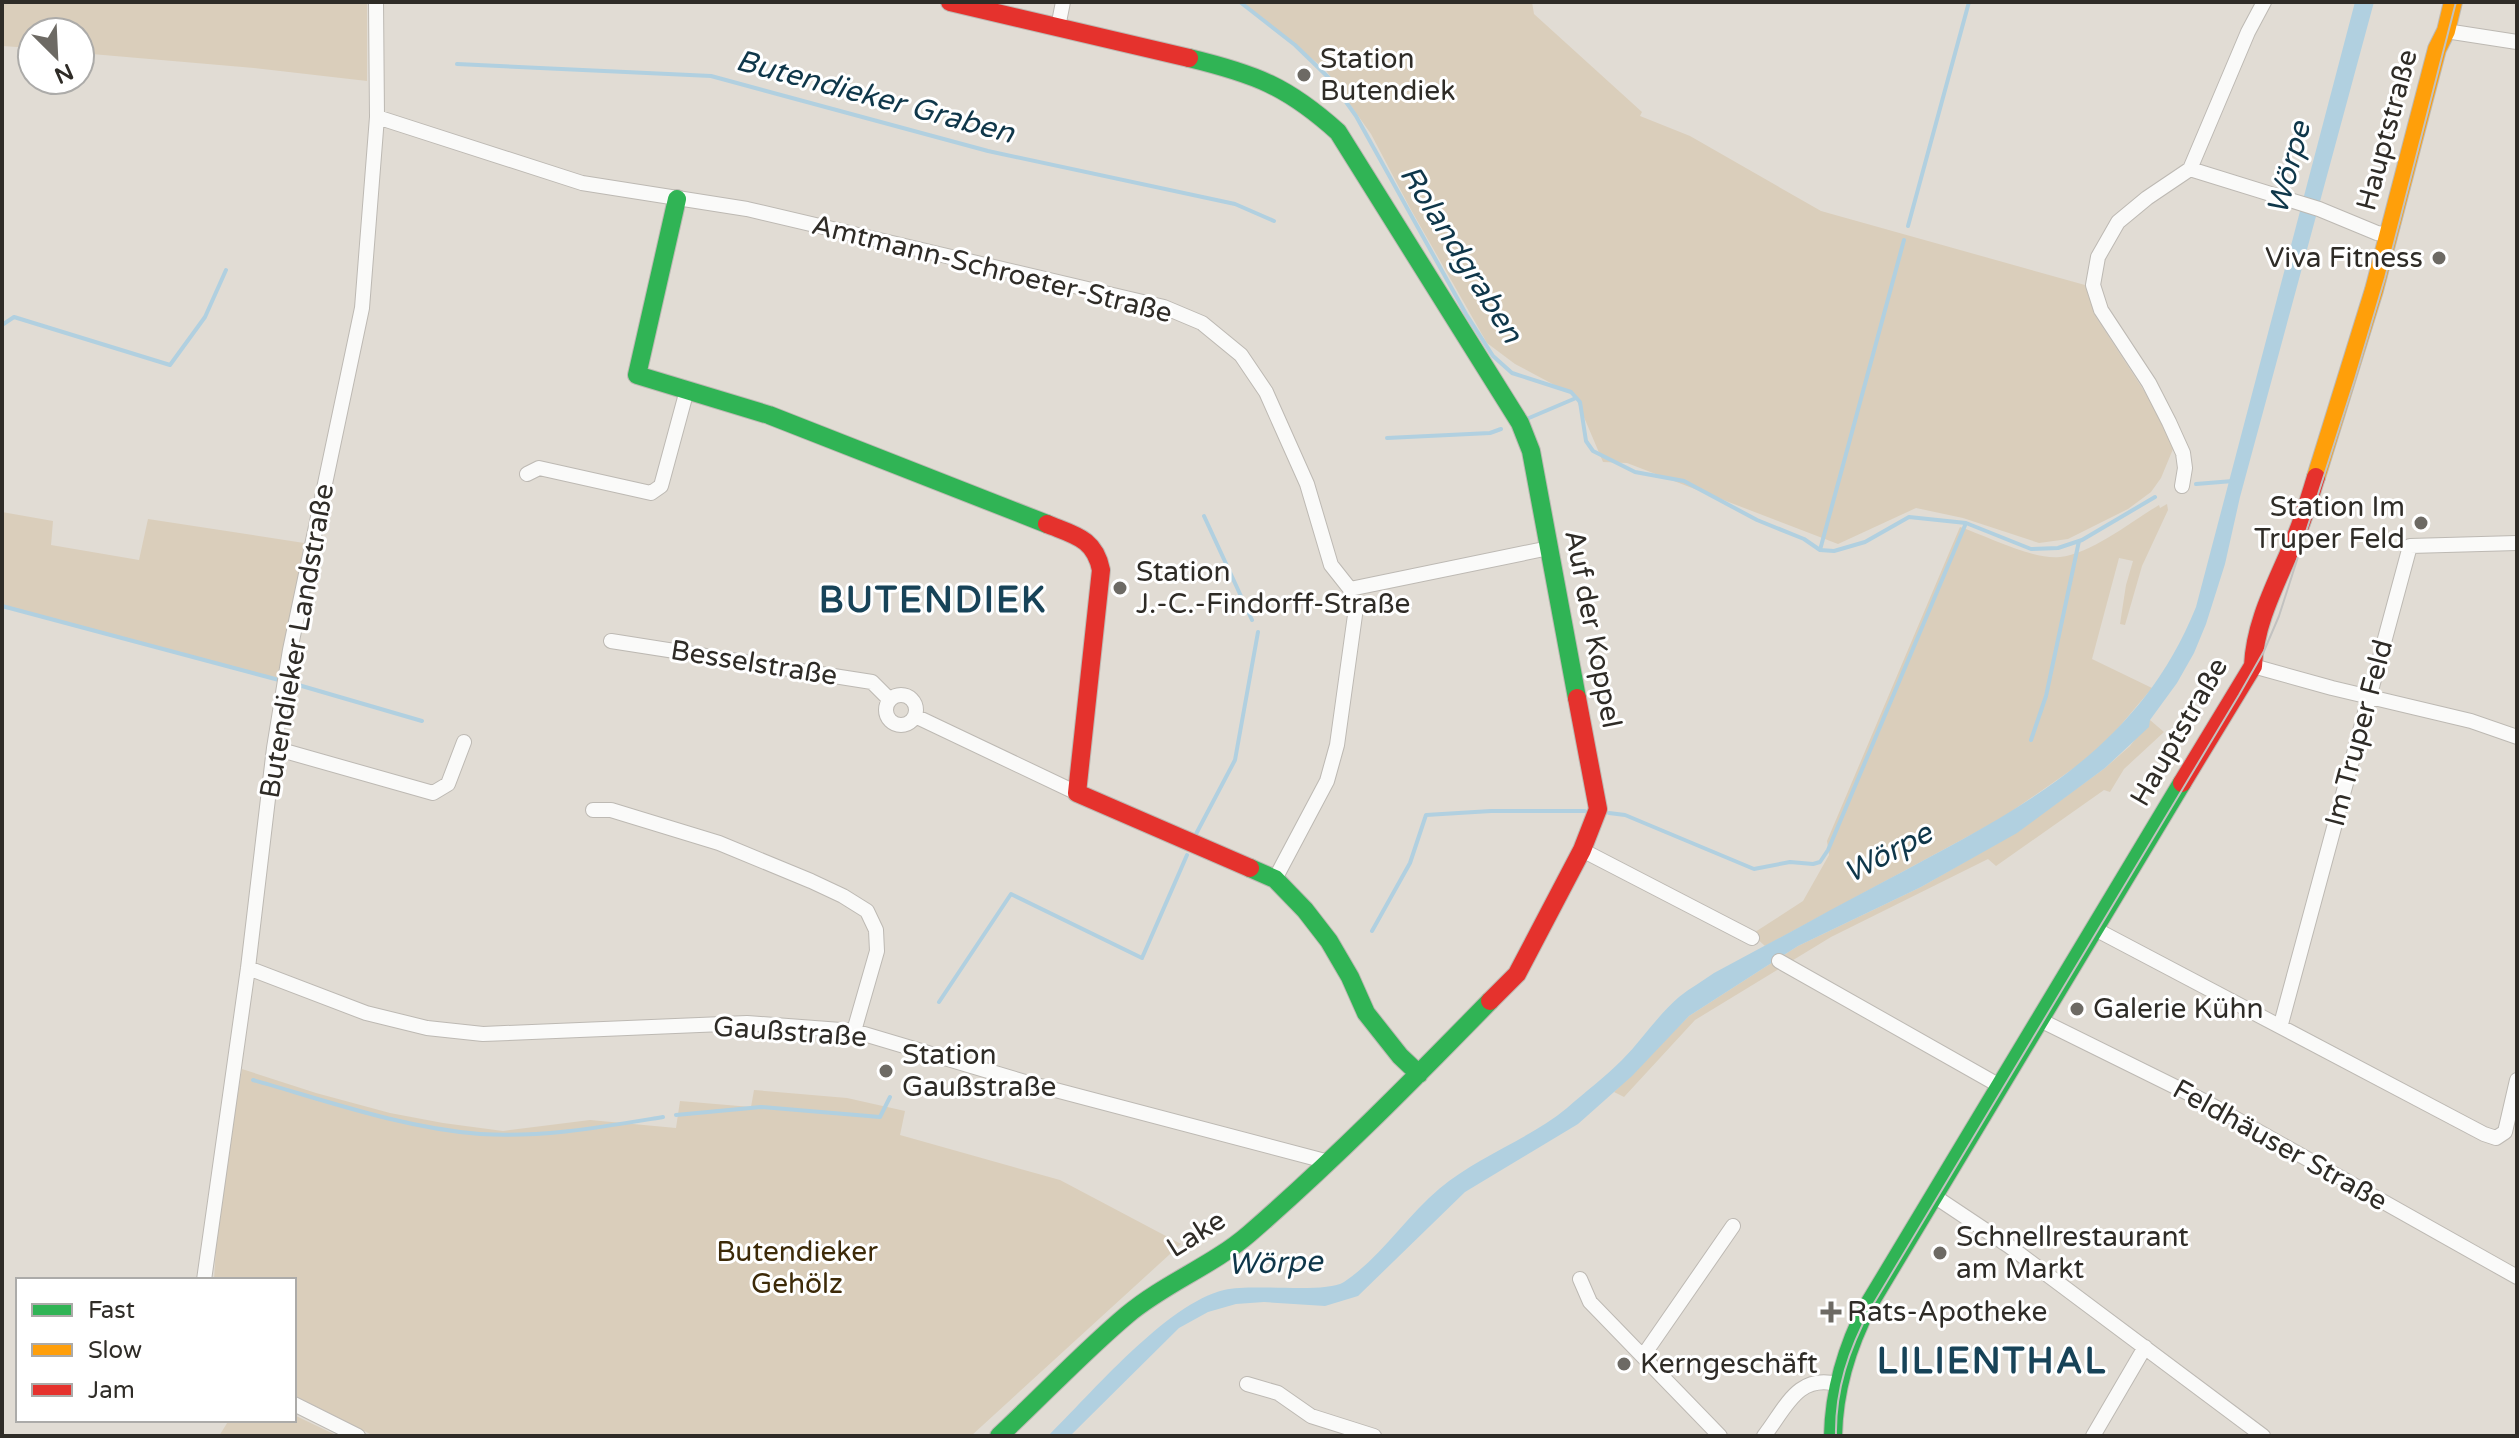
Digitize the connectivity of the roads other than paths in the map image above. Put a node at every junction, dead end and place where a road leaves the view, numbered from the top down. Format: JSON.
{"nodes":[{"id":1,"x":376,"y":2,"type":"edge"},
{"id":2,"x":950,"y":2,"type":"edge"},
{"id":3,"x":1063,"y":2,"type":"edge"},
{"id":4,"x":2264,"y":2,"type":"edge"},
{"id":5,"x":2453,"y":2,"type":"edge"},
{"id":6,"x":1058,"y":27,"type":"junction"},
{"id":7,"x":2446,"y":31,"type":"junction"},
{"id":8,"x":2517,"y":42,"type":"edge"},
{"id":9,"x":377,"y":117,"type":"junction"},
{"id":10,"x":2190,"y":169,"type":"junction"},
{"id":11,"x":677,"y":199,"type":"junction"},
{"id":12,"x":2388,"y":235,"type":"junction"},
{"id":13,"x":687,"y":390,"type":"junction"},
{"id":14,"x":527,"y":474,"type":"dead end"},
{"id":15,"x":2182,"y":486,"type":"dead end"},
{"id":16,"x":2517,"y":543,"type":"edge"},
{"id":17,"x":1549,"y":548,"type":"junction"},
{"id":18,"x":1350,"y":589,"type":"junction"},
{"id":19,"x":611,"y":641,"type":"dead end"},
{"id":20,"x":2253,"y":666,"type":"junction"},
{"id":21,"x":2368,"y":697,"type":"junction"},
{"id":22,"x":890,"y":700,"type":"junction"},
{"id":23,"x":915,"y":716,"type":"junction"},
{"id":24,"x":2517,"y":737,"type":"edge"},
{"id":25,"x":464,"y":742,"type":"dead end"},
{"id":26,"x":274,"y":748,"type":"junction"},
{"id":27,"x":1077,"y":793,"type":"junction"},
{"id":28,"x":593,"y":810,"type":"dead end"},
{"id":29,"x":1582,"y":850,"type":"junction"},
{"id":30,"x":1275,"y":879,"type":"junction"},
{"id":31,"x":2095,"y":929,"type":"junction"},
{"id":32,"x":1752,"y":938,"type":"dead end"},
{"id":33,"x":1779,"y":961,"type":"dead end"},
{"id":34,"x":248,"y":968,"type":"junction"},
{"id":35,"x":2040,"y":1020,"type":"junction"},
{"id":36,"x":2281,"y":1024,"type":"junction"},
{"id":37,"x":854,"y":1031,"type":"junction"},
{"id":38,"x":1419,"y":1074,"type":"junction"},
{"id":39,"x":2517,"y":1080,"type":"edge"},
{"id":40,"x":2000,"y":1086,"type":"junction"},
{"id":41,"x":1325,"y":1161,"type":"junction"},
{"id":42,"x":1934,"y":1196,"type":"junction"},
{"id":43,"x":1733,"y":1226,"type":"dead end"},
{"id":44,"x":2517,"y":1277,"type":"edge"},
{"id":45,"x":204,"y":1278,"type":"edge"},
{"id":46,"x":1580,"y":1279,"type":"dead end"},
{"id":47,"x":2145,"y":1347,"type":"junction"},
{"id":48,"x":1643,"y":1356,"type":"junction"},
{"id":49,"x":1247,"y":1384,"type":"dead end"},
{"id":50,"x":1837,"y":1384,"type":"junction"},
{"id":51,"x":296,"y":1405,"type":"edge"},
{"id":52,"x":358,"y":1436,"type":"edge"},
{"id":53,"x":999,"y":1436,"type":"edge"},
{"id":54,"x":1374,"y":1436,"type":"edge"},
{"id":55,"x":1720,"y":1436,"type":"edge"},
{"id":56,"x":1764,"y":1436,"type":"edge"},
{"id":57,"x":1833,"y":1436,"type":"edge"},
{"id":58,"x":2093,"y":1436,"type":"edge"},
{"id":59,"x":2263,"y":1436,"type":"edge"}],
"edges":[{"from":1,"to":9,"type":"street","name":"Butendieker Landstraße"},
{"from":2,"to":6,"type":"street"},
{"from":3,"to":6,"type":"street"},
{"from":4,"to":10,"type":"street"},
{"from":5,"to":7,"type":"street","name":"Hauptstraße"},
{"from":6,"to":17,"type":"street","name":"Auf der Koppel"},
{"from":7,"to":8,"type":"street"},
{"from":7,"to":12,"type":"street","name":"Hauptstraße"},
{"from":9,"to":11,"type":"street","name":"Amtmann-Schroeter-Straße"},
{"from":9,"to":26,"type":"street","name":"Butendieker Landstraße"},
{"from":10,"to":12,"type":"street"},
{"from":10,"to":15,"type":"street"},
{"from":11,"to":13,"type":"street"},
{"from":11,"to":18,"type":"street","name":"Amtmann-Schroeter-Straße"},
{"from":12,"to":20,"type":"street","name":"Hauptstraße"},
{"from":13,"to":14,"type":"street"},
{"from":13,"to":27,"type":"street"},
{"from":16,"to":21,"type":"street","name":"Im Truper Feld"},
{"from":17,"to":18,"type":"street"},
{"from":17,"to":29,"type":"street","name":"Auf der Koppel"},
{"from":18,"to":30,"type":"street"},
{"from":19,"to":22,"type":"street","name":"Besselstraße"},
{"from":20,"to":21,"type":"street"},
{"from":20,"to":31,"type":"street","name":"Hauptstraße"},
{"from":21,"to":24,"type":"street"},
{"from":21,"to":36,"type":"street","name":"Im Truper Feld"},
{"from":22,"to":23,"type":"street","name":"Besselstraße"},
{"from":22,"to":23,"type":"street","name":"Besselstraße"},
{"from":23,"to":27,"type":"street","name":"Besselstraße"},
{"from":25,"to":26,"type":"street"},
{"from":26,"to":34,"type":"street","name":"Butendieker Landstraße"},
{"from":27,"to":30,"type":"street"},
{"from":28,"to":37,"type":"street"},
{"from":29,"to":32,"type":"street"},
{"from":29,"to":38,"type":"street","name":"Auf der Koppel"},
{"from":30,"to":38,"type":"street"},
{"from":31,"to":35,"type":"street","name":"Hauptstraße"},
{"from":31,"to":36,"type":"street"},
{"from":33,"to":40,"type":"street"},
{"from":34,"to":37,"type":"street","name":"Gaußstraße"},
{"from":34,"to":45,"type":"street","name":"Butendieker Landstraße"},
{"from":35,"to":40,"type":"street","name":"Hauptstraße"},
{"from":35,"to":44,"type":"street","name":"Feldhäuser Straße"},
{"from":36,"to":39,"type":"street"},
{"from":37,"to":41,"type":"street","name":"Gaußstraße"},
{"from":38,"to":41,"type":"street","name":"Lake"},
{"from":40,"to":42,"type":"street","name":"Hauptstraße"},
{"from":41,"to":53,"type":"street","name":"Lake"},
{"from":42,"to":47,"type":"street"},
{"from":42,"to":50,"type":"street","name":"Hauptstraße"},
{"from":43,"to":48,"type":"street"},
{"from":46,"to":48,"type":"street"},
{"from":47,"to":58,"type":"street"},
{"from":47,"to":59,"type":"street"},
{"from":48,"to":55,"type":"street"},
{"from":49,"to":54,"type":"street"},
{"from":50,"to":56,"type":"street"},
{"from":50,"to":57,"type":"street","name":"Hauptstraße"},
{"from":51,"to":52,"type":"street"}]}
